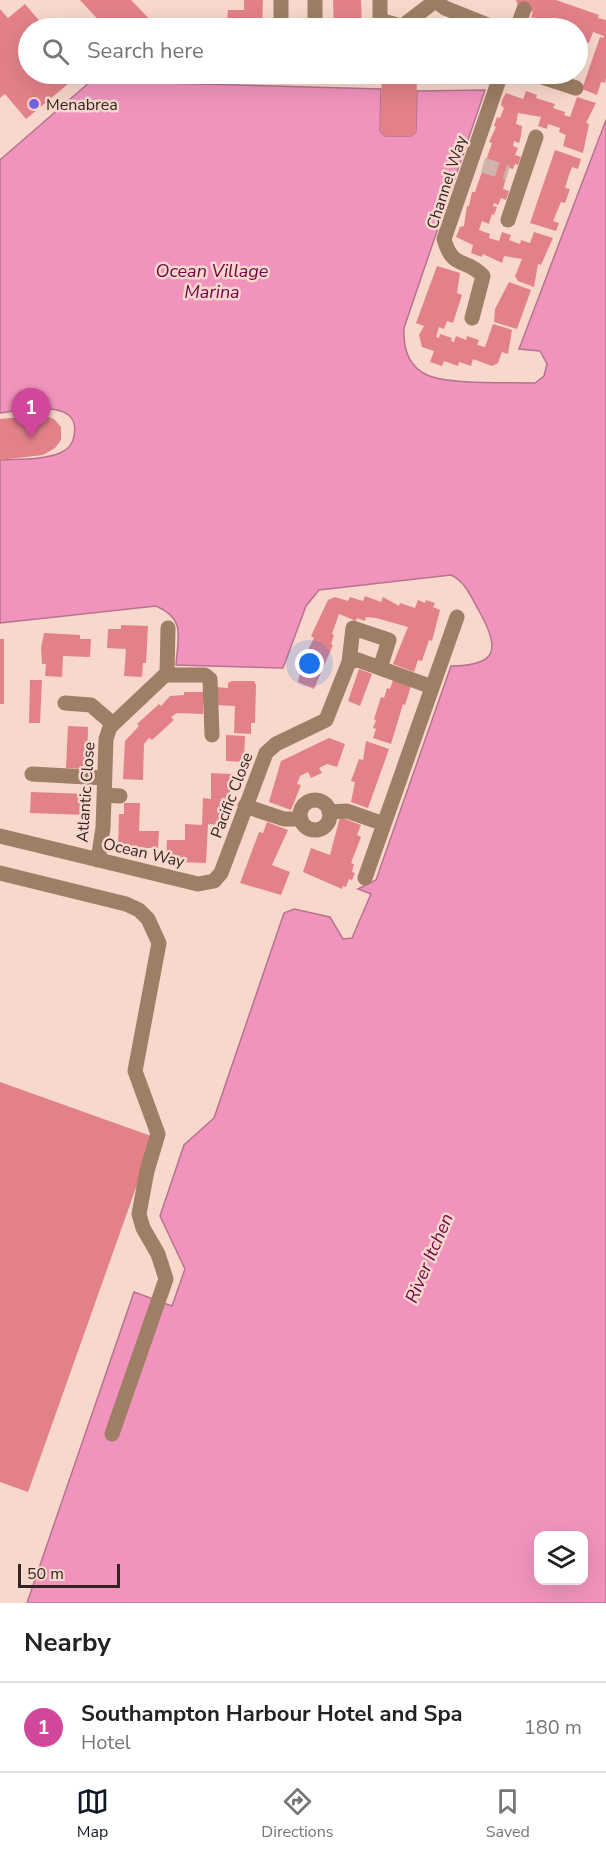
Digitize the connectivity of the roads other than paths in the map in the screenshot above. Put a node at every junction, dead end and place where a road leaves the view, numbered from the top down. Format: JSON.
{"nodes":[{"id":1,"x":281,"y":0,"type":"edge"},
{"id":2,"x":315,"y":0,"type":"edge"},
{"id":3,"x":380,"y":0,"type":"edge"},
{"id":4,"x":434,"y":0,"type":"edge"},
{"id":5,"x":524,"y":9,"type":"dead end"},
{"id":6,"x":281,"y":18,"type":"edge"},
{"id":7,"x":315,"y":18,"type":"edge"},
{"id":8,"x":380,"y":18,"type":"edge"},
{"id":9,"x":415,"y":18,"type":"edge"},
{"id":10,"x":470,"y":18,"type":"edge"},
{"id":11,"x":521,"y":18,"type":"edge"},
{"id":12,"x":498,"y":84,"type":"edge"},
{"id":13,"x":564,"y":84,"type":"edge"},
{"id":14,"x":576,"y":88,"type":"dead end"},
{"id":15,"x":536,"y":137,"type":"dead end"},
{"id":16,"x":508,"y":220,"type":"dead end"},
{"id":17,"x":472,"y":318,"type":"dead end"},
{"id":18,"x":457,"y":617,"type":"dead end"},
{"id":19,"x":168,"y":628,"type":"dead end"},
{"id":20,"x":350,"y":662,"type":"junction"},
{"id":21,"x":380,"y":668,"type":"junction"},
{"id":22,"x":167,"y":674,"type":"junction"},
{"id":23,"x":432,"y":687,"type":"junction"},
{"id":24,"x":65,"y":703,"type":"dead end"},
{"id":25,"x":113,"y":724,"type":"junction"},
{"id":26,"x":212,"y":735,"type":"dead end"},
{"id":27,"x":32,"y":774,"type":"dead end"},
{"id":28,"x":105,"y":778,"type":"junction"},
{"id":29,"x":104,"y":795,"type":"junction"},
{"id":30,"x":120,"y":796,"type":"dead end"},
{"id":31,"x":245,"y":806,"type":"junction"},
{"id":32,"x":329,"y":812,"type":"junction"},
{"id":33,"x":301,"y":819,"type":"junction"},
{"id":34,"x":384,"y":824,"type":"junction"},
{"id":35,"x":0,"y":836,"type":"edge"},
{"id":36,"x":98,"y":860,"type":"junction"},
{"id":37,"x":0,"y":873,"type":"edge"},
{"id":38,"x":365,"y":878,"type":"dead end"},
{"id":39,"x":210,"y":883,"type":"joint"},
{"id":40,"x":112,"y":1434,"type":"dead end"}],
"edges":[{"from":1,"to":6,"type":"street"},
{"from":2,"to":7,"type":"street"},
{"from":3,"to":8,"type":"street"},
{"from":4,"to":9,"type":"street"},
{"from":4,"to":10,"type":"street"},
{"from":5,"to":11,"type":"street"},
{"from":12,"to":17,"type":"street","name":"Channel Way"},
{"from":13,"to":14,"type":"street"},
{"from":15,"to":16,"type":"street"},
{"from":18,"to":23,"type":"street"},
{"from":19,"to":22,"type":"street"},
{"from":20,"to":21,"type":"street"},
{"from":20,"to":21,"type":"street","name":"Pacific Close"},
{"from":20,"to":31,"type":"street","name":"Pacific Close"},
{"from":21,"to":23,"type":"street"},
{"from":22,"to":25,"type":"street","name":"Atlantic Close"},
{"from":22,"to":26,"type":"street"},
{"from":23,"to":34,"type":"street"},
{"from":24,"to":25,"type":"street"},
{"from":25,"to":28,"type":"street","name":"Atlantic Close"},
{"from":27,"to":28,"type":"street"},
{"from":28,"to":29,"type":"street","name":"Atlantic Close"},
{"from":29,"to":30,"type":"street"},
{"from":29,"to":36,"type":"street","name":"Atlantic Close"},
{"from":31,"to":33,"type":"street"},
{"from":31,"to":39,"type":"street","name":"Pacific Close"},
{"from":32,"to":33,"type":"street"},
{"from":32,"to":33,"type":"street"},
{"from":32,"to":34,"type":"street"},
{"from":34,"to":38,"type":"street"},
{"from":35,"to":36,"type":"street","name":"Ocean Way"},
{"from":36,"to":39,"type":"street","name":"Ocean Way"},
{"from":37,"to":40,"type":"street"}]}
